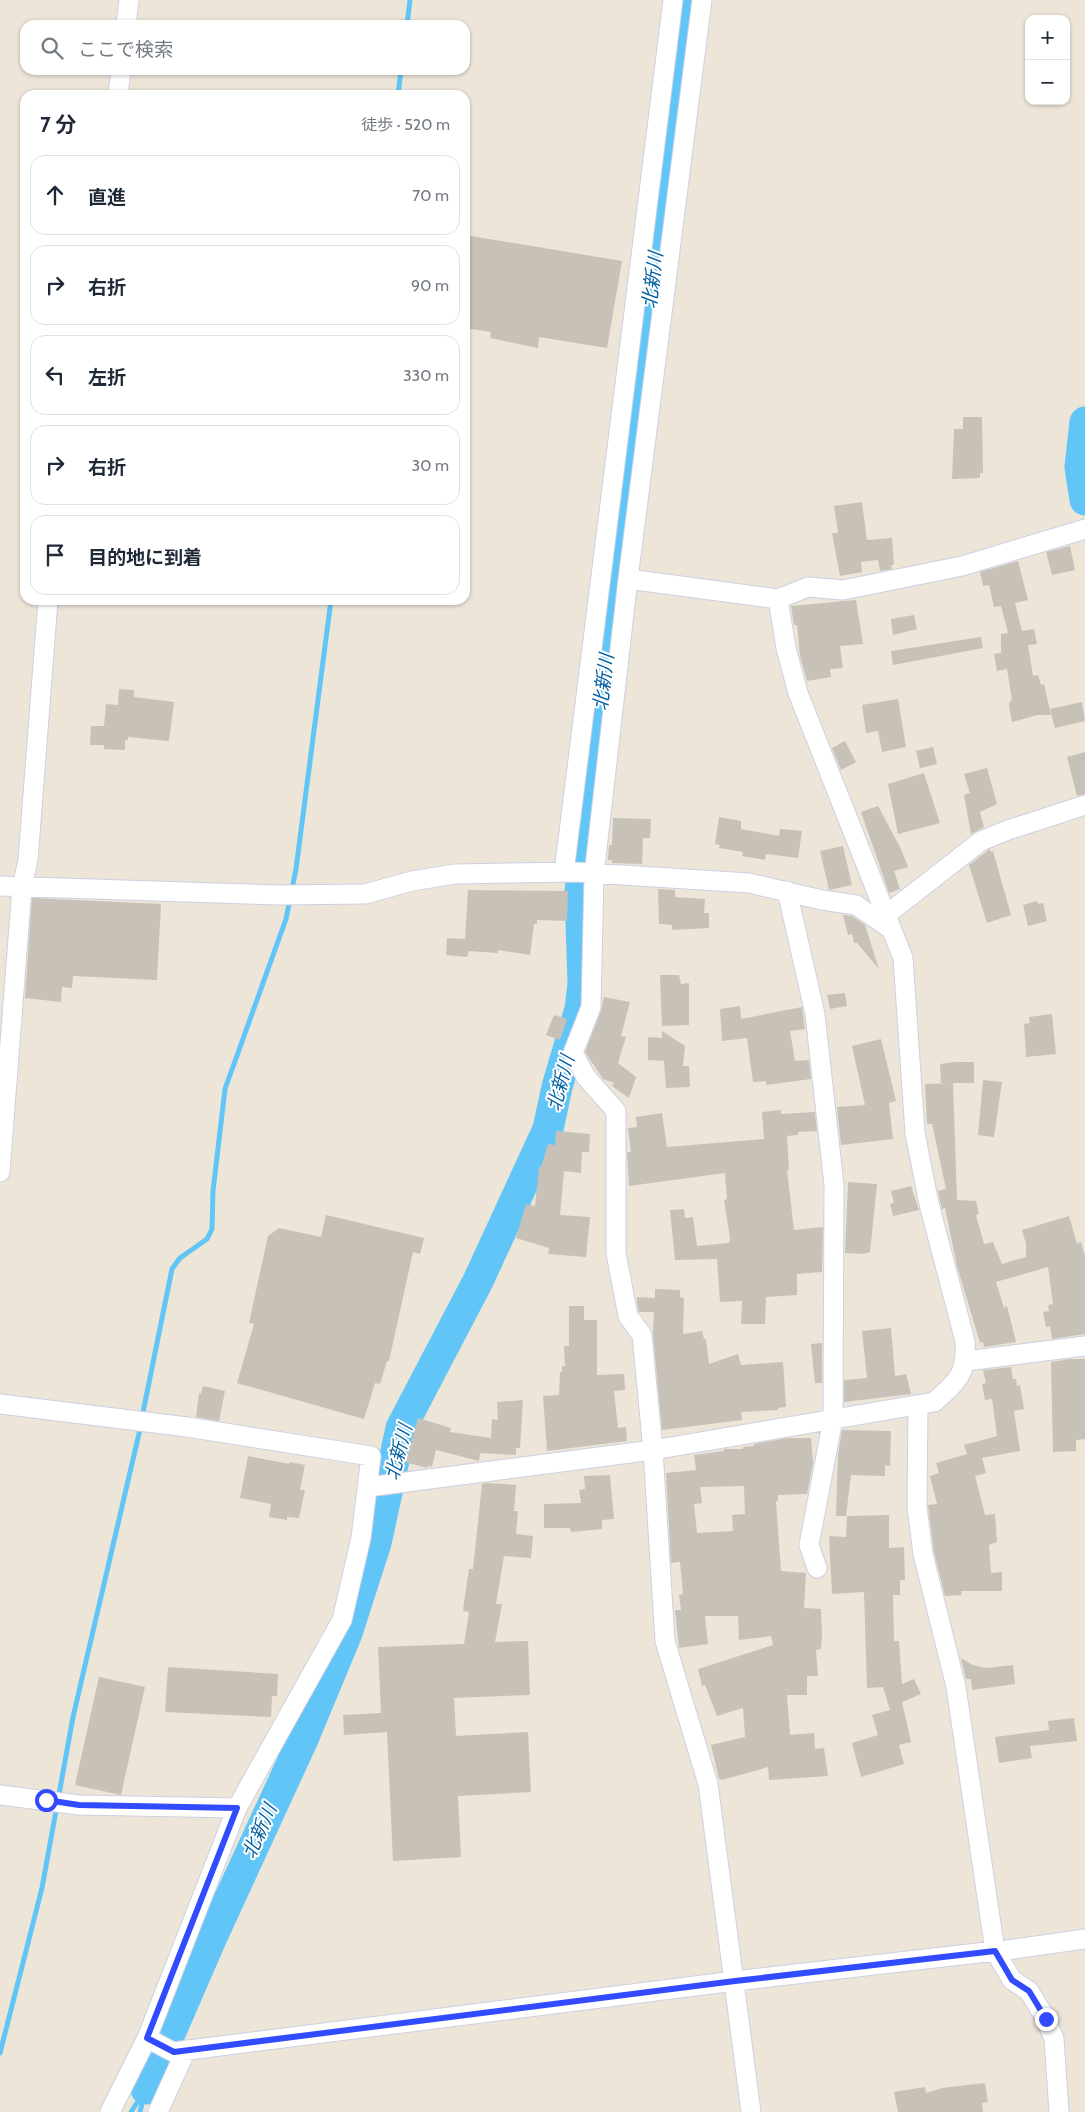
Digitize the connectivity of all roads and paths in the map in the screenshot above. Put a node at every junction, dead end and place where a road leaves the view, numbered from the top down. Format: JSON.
{"nodes":[{"id":1,"x":130,"y":0,"type":"edge"},
{"id":2,"x":673,"y":0,"type":"edge"},
{"id":3,"x":702,"y":0,"type":"edge"},
{"id":4,"x":127,"y":20,"type":"edge"},
{"id":5,"x":120,"y":75,"type":"edge"},
{"id":6,"x":119,"y":90,"type":"edge"},
{"id":7,"x":1084,"y":530,"type":"edge"},
{"id":8,"x":628,"y":579,"type":"junction"},
{"id":9,"x":778,"y":599,"type":"junction"},
{"id":10,"x":48,"y":605,"type":"edge"},
{"id":11,"x":1085,"y":805,"type":"edge"},
{"id":12,"x":570,"y":872,"type":"junction"},
{"id":13,"x":594,"y":875,"type":"junction"},
{"id":14,"x":0,"y":886,"type":"edge"},
{"id":15,"x":22,"y":887,"type":"junction"},
{"id":16,"x":786,"y":892,"type":"junction"},
{"id":17,"x":889,"y":922,"type":"junction"},
{"id":18,"x":0,"y":1172,"type":"edge"},
{"id":19,"x":1085,"y":1346,"type":"edge"},
{"id":20,"x":966,"y":1361,"type":"junction"},
{"id":21,"x":0,"y":1404,"type":"edge"},
{"id":22,"x":918,"y":1405,"type":"junction"},
{"id":23,"x":833,"y":1419,"type":"junction"},
{"id":24,"x":653,"y":1450,"type":"junction"},
{"id":25,"x":373,"y":1487,"type":"junction"},
{"id":26,"x":816,"y":1568,"type":"dead end"},
{"id":27,"x":0,"y":1794,"type":"edge"},
{"id":28,"x":237,"y":1808,"type":"junction"},
{"id":29,"x":1085,"y":1940,"type":"edge"},
{"id":30,"x":996,"y":1952,"type":"junction"},
{"id":31,"x":735,"y":1981,"type":"junction"},
{"id":32,"x":151,"y":2040,"type":"junction"},
{"id":33,"x":180,"y":2051,"type":"junction"},
{"id":34,"x":110,"y":2112,"type":"edge"},
{"id":35,"x":158,"y":2112,"type":"edge"},
{"id":36,"x":751,"y":2112,"type":"edge"},
{"id":37,"x":1059,"y":2112,"type":"edge"}],
"edges":[{"from":1,"to":4,"type":"street"},
{"from":2,"to":12,"type":"street"},
{"from":3,"to":8,"type":"street"},
{"from":5,"to":6,"type":"street"},
{"from":7,"to":9,"type":"street"},
{"from":8,"to":9,"type":"street"},
{"from":8,"to":13,"type":"street"},
{"from":9,"to":17,"type":"street"},
{"from":10,"to":15,"type":"street"},
{"from":11,"to":17,"type":"street"},
{"from":12,"to":13,"type":"street"},
{"from":12,"to":15,"type":"street"},
{"from":13,"to":16,"type":"street"},
{"from":13,"to":24,"type":"street"},
{"from":14,"to":15,"type":"street"},
{"from":15,"to":18,"type":"street"},
{"from":16,"to":17,"type":"street"},
{"from":16,"to":23,"type":"street"},
{"from":17,"to":20,"type":"street"},
{"from":19,"to":20,"type":"street"},
{"from":20,"to":22,"type":"street"},
{"from":21,"to":25,"type":"street"},
{"from":22,"to":23,"type":"street"},
{"from":22,"to":30,"type":"street"},
{"from":23,"to":24,"type":"street"},
{"from":23,"to":26,"type":"street"},
{"from":24,"to":25,"type":"street"},
{"from":24,"to":31,"type":"street"},
{"from":25,"to":28,"type":"street"},
{"from":27,"to":28,"type":"street"},
{"from":28,"to":32,"type":"street"},
{"from":29,"to":30,"type":"street"},
{"from":30,"to":31,"type":"street"},
{"from":30,"to":37,"type":"street"},
{"from":31,"to":33,"type":"street"},
{"from":31,"to":36,"type":"street"},
{"from":32,"to":33,"type":"street"},
{"from":32,"to":34,"type":"street"},
{"from":33,"to":35,"type":"street"}]}
